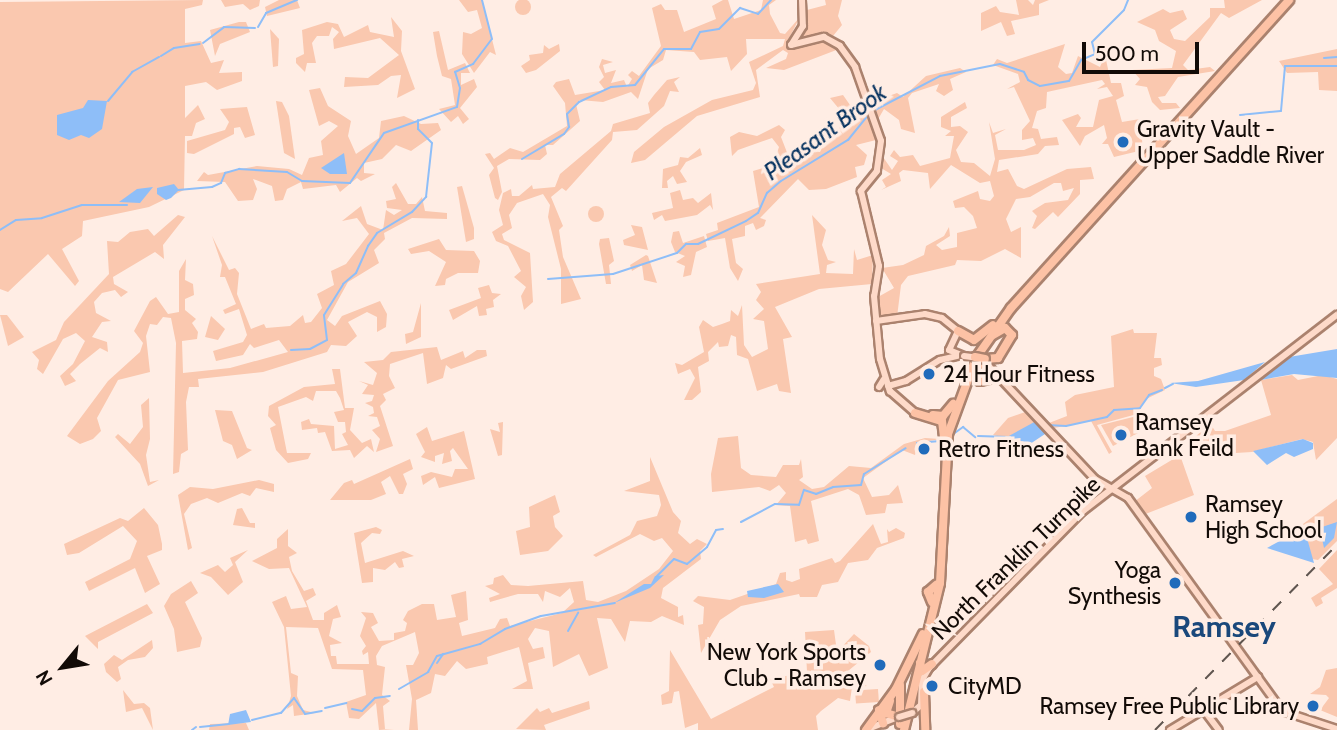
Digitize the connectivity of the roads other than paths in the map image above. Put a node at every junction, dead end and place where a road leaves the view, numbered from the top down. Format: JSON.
{"nodes":[{"id":1,"x":802,"y":0,"type":"edge"},
{"id":2,"x":1285,"y":3,"type":"edge"},
{"id":3,"x":1009,"y":310,"type":"junction"},
{"id":4,"x":875,"y":311,"type":"junction"},
{"id":5,"x":1337,"y":315,"type":"edge"},
{"id":6,"x":944,"y":318,"type":"junction"},
{"id":7,"x":891,"y":320,"type":"junction"},
{"id":8,"x":997,"y":320,"type":"junction"},
{"id":9,"x":874,"y":322,"type":"junction"},
{"id":10,"x":956,"y":330,"type":"junction"},
{"id":11,"x":952,"y":340,"type":"junction"},
{"id":12,"x":968,"y":342,"type":"junction"},
{"id":13,"x":986,"y":342,"type":"junction"},
{"id":14,"x":964,"y":356,"type":"junction"},
{"id":15,"x":943,"y":359,"type":"junction"},
{"id":16,"x":979,"y":359,"type":"junction"},
{"id":17,"x":885,"y":377,"type":"junction"},
{"id":18,"x":1002,"y":377,"type":"junction"},
{"id":19,"x":905,"y":382,"type":"junction"},
{"id":20,"x":889,"y":386,"type":"junction"},
{"id":21,"x":879,"y":387,"type":"dead end"},
{"id":22,"x":898,"y":396,"type":"junction"},
{"id":23,"x":955,"y":402,"type":"junction"},
{"id":24,"x":915,"y":413,"type":"joint"},
{"id":25,"x":932,"y":415,"type":"joint"},
{"id":26,"x":944,"y":438,"type":"junction"},
{"id":27,"x":1097,"y":480,"type":"junction"},
{"id":28,"x":1119,"y":488,"type":"junction"},
{"id":29,"x":1104,"y":494,"type":"junction"},
{"id":30,"x":923,"y":634,"type":"junction"},
{"id":31,"x":923,"y":649,"type":"junction"},
{"id":32,"x":932,"y":664,"type":"junction"},
{"id":33,"x":926,"y":674,"type":"junction"},
{"id":34,"x":1258,"y":677,"type":"junction"},
{"id":35,"x":902,"y":679,"type":"junction"},
{"id":36,"x":923,"y":692,"type":"junction"},
{"id":37,"x":899,"y":694,"type":"junction"},
{"id":38,"x":890,"y":701,"type":"junction"},
{"id":39,"x":921,"y":703,"type":"joint"},
{"id":40,"x":880,"y":707,"type":"junction"},
{"id":41,"x":1203,"y":709,"type":"junction"},
{"id":42,"x":909,"y":711,"type":"junction"},
{"id":43,"x":899,"y":718,"type":"junction"},
{"id":44,"x":882,"y":723,"type":"junction"},
{"id":45,"x":1337,"y":729,"type":"edge"},
{"id":46,"x":867,"y":730,"type":"edge"},
{"id":47,"x":900,"y":730,"type":"edge"},
{"id":48,"x":912,"y":730,"type":"edge"},
{"id":49,"x":924,"y":730,"type":"edge"},
{"id":50,"x":1170,"y":730,"type":"edge"},
{"id":51,"x":1219,"y":730,"type":"edge"}],
"edges":[{"from":1,"to":4,"type":"main road"},
{"from":2,"to":3,"type":"highway"},
{"from":2,"to":8,"type":"highway"},
{"from":3,"to":13,"type":"highway"},
{"from":3,"to":18,"type":"highway"},
{"from":4,"to":7,"type":"main road"},
{"from":4,"to":9,"type":"main road"},
{"from":5,"to":28,"type":"main road","name":"North Franklin Turnpike"},
{"from":6,"to":7,"type":"main road"},
{"from":6,"to":9,"type":"main road"},
{"from":6,"to":10,"type":"main road"},
{"from":7,"to":9,"type":"main road"},
{"from":8,"to":10,"type":"highway"},
{"from":8,"to":16,"type":"highway"},
{"from":9,"to":17,"type":"main road"},
{"from":10,"to":11,"type":"main road"},
{"from":10,"to":12,"type":"highway"},
{"from":10,"to":15,"type":"main road"},
{"from":11,"to":12,"type":"highway"},
{"from":11,"to":14,"type":"main road"},
{"from":12,"to":16,"type":"highway"},
{"from":13,"to":16,"type":"highway"},
{"from":13,"to":16,"type":"highway"},
{"from":14,"to":15,"type":"main road"},
{"from":14,"to":16,"type":"main road","bridge":true},
{"from":15,"to":19,"type":"main road"},
{"from":16,"to":18,"type":"main road"},
{"from":16,"to":23,"type":"highway"},
{"from":16,"to":23,"type":"highway"},
{"from":17,"to":19,"type":"main road"},
{"from":17,"to":20,"type":"main road"},
{"from":17,"to":21,"type":"main road"},
{"from":18,"to":23,"type":"highway"},
{"from":18,"to":27,"type":"main road"},
{"from":19,"to":20,"type":"main road"},
{"from":19,"to":22,"type":"main road"},
{"from":20,"to":22,"type":"main road"},
{"from":20,"to":24,"type":"main road"},
{"from":22,"to":25,"type":"main road"},
{"from":23,"to":25,"type":"highway"},
{"from":23,"to":26,"type":"highway"},
{"from":23,"to":31,"type":"highway"},
{"from":24,"to":26,"type":"highway"},
{"from":26,"to":30,"type":"highway"},
{"from":27,"to":28,"type":"main road"},
{"from":27,"to":29,"type":"main road"},
{"from":28,"to":29,"type":"main road","name":"North Franklin Turnpike"},
{"from":28,"to":34,"type":"main road"},
{"from":29,"to":32,"type":"main road","name":"North Franklin Turnpike"},
{"from":30,"to":35,"type":"highway"},
{"from":30,"to":47,"type":"highway"},
{"from":31,"to":32,"type":"highway"},
{"from":31,"to":42,"type":"highway"},
{"from":32,"to":33,"type":"main road","name":"North Franklin Turnpike"},
{"from":33,"to":36,"type":"main road"},
{"from":33,"to":39,"type":"main road"},
{"from":34,"to":41,"type":"main road"},
{"from":34,"to":45,"type":"main road"},
{"from":35,"to":37,"type":"highway"},
{"from":35,"to":40,"type":"highway"},
{"from":36,"to":42,"type":"main road"},
{"from":36,"to":49,"type":"highway"},
{"from":37,"to":38,"type":"highway"},
{"from":37,"to":42,"type":"highway"},
{"from":38,"to":42,"type":"highway"},
{"from":38,"to":43,"type":"highway"},
{"from":39,"to":42,"type":"highway"},
{"from":40,"to":44,"type":"highway"},
{"from":40,"to":46,"type":"highway"},
{"from":41,"to":50,"type":"main road"},
{"from":41,"to":51,"type":"main road"},
{"from":42,"to":43,"type":"main road","bridge":true},
{"from":42,"to":47,"type":"highway"},
{"from":42,"to":48,"type":"highway"},
{"from":42,"to":49,"type":"highway"},
{"from":43,"to":44,"type":"main road"},
{"from":44,"to":46,"type":"main road"}]}
